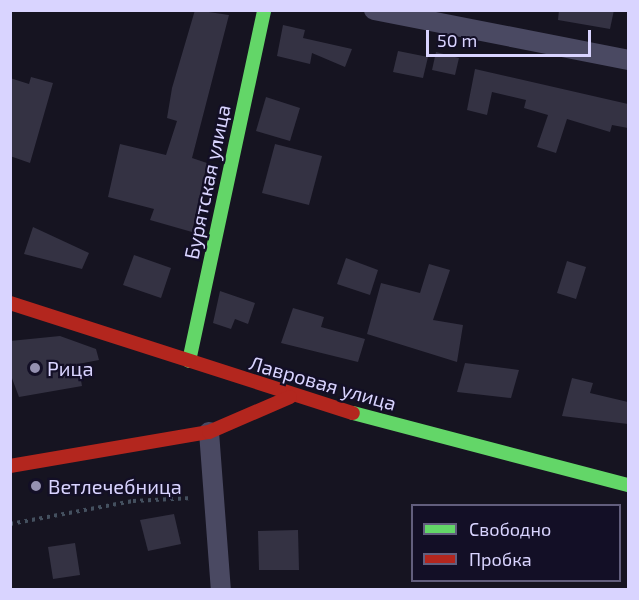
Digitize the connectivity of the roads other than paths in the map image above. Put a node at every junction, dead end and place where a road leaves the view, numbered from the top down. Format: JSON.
{"nodes":[{"id":1,"x":264,"y":10,"type":"edge"},
{"id":2,"x":374,"y":10,"type":"edge"},
{"id":3,"x":628,"y":60,"type":"edge"},
{"id":4,"x":10,"y":303,"type":"edge"},
{"id":5,"x":189,"y":361,"type":"junction"},
{"id":6,"x":290,"y":397,"type":"junction"},
{"id":7,"x":209,"y":432,"type":"junction"},
{"id":8,"x":10,"y":466,"type":"edge"},
{"id":9,"x":628,"y":485,"type":"edge"},
{"id":10,"x":221,"y":590,"type":"edge"}],
"edges":[{"from":1,"to":5,"type":"street","name":"Бурятская улица"},
{"from":2,"to":3,"type":"street"},
{"from":4,"to":5,"type":"street","name":"Лавровая улица"},
{"from":5,"to":6,"type":"street","name":"Лавровая улица"},
{"from":6,"to":7,"type":"street"},
{"from":6,"to":9,"type":"street","name":"Лавровая улица"},
{"from":7,"to":8,"type":"street"},
{"from":7,"to":10,"type":"street"}]}
